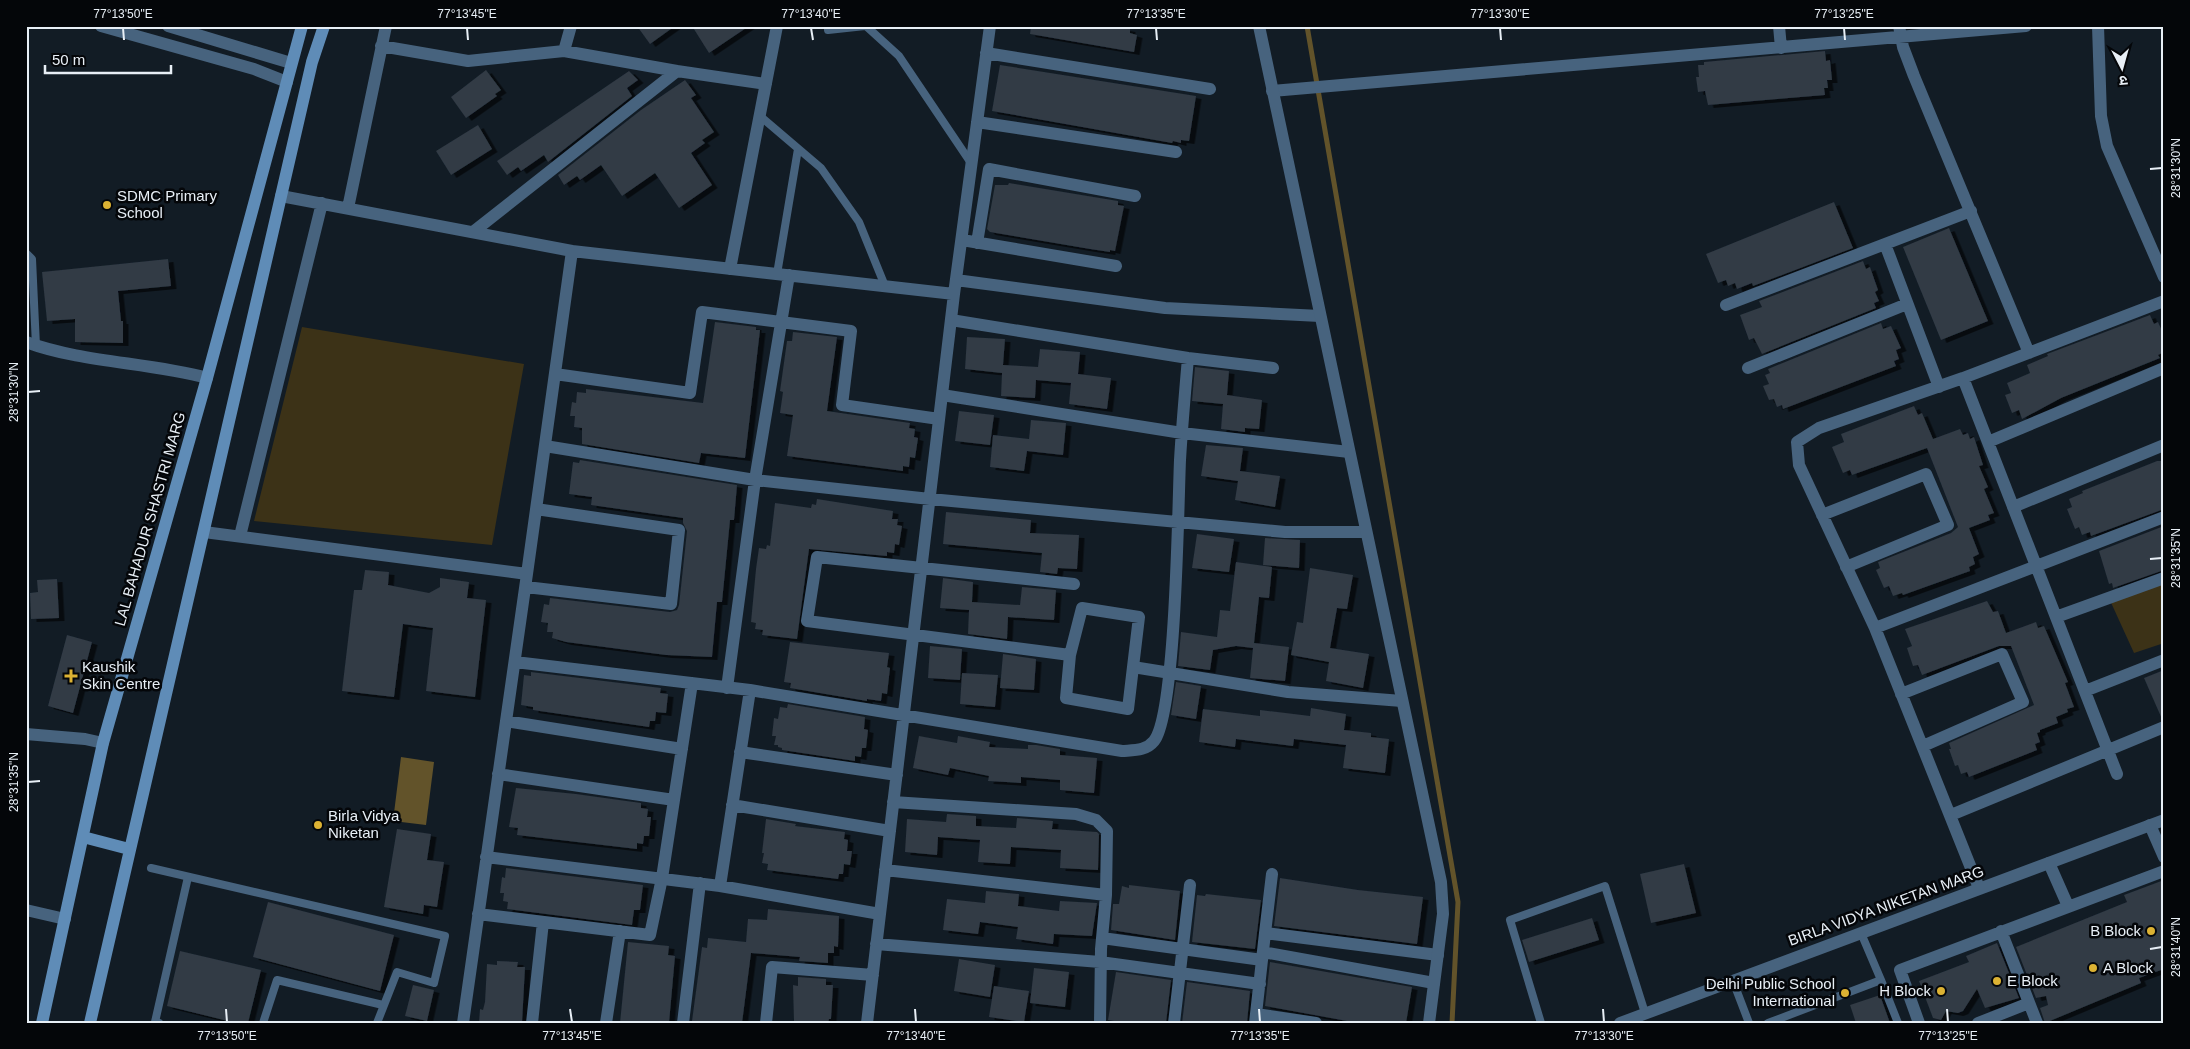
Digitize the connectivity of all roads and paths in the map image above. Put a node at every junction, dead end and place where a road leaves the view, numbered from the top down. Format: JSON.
{"nodes":[{"id":1,"x":101,"y":26,"type":"edge"},
{"id":2,"x":168,"y":26,"type":"edge"},
{"id":3,"x":302,"y":26,"type":"edge"},
{"id":4,"x":324,"y":26,"type":"edge"},
{"id":5,"x":386,"y":26,"type":"edge"},
{"id":6,"x":571,"y":26,"type":"edge"},
{"id":7,"x":777,"y":26,"type":"edge"},
{"id":8,"x":865,"y":26,"type":"edge"},
{"id":9,"x":990,"y":26,"type":"edge"},
{"id":10,"x":1259,"y":26,"type":"edge"},
{"id":11,"x":1779,"y":26,"type":"edge"},
{"id":12,"x":2026,"y":26,"type":"edge"},
{"id":13,"x":2098,"y":26,"type":"edge"},
{"id":14,"x":195,"y":30,"type":"edge"},
{"id":15,"x":828,"y":30,"type":"dead end"},
{"id":16,"x":1900,"y":32,"type":"edge"},
{"id":17,"x":381,"y":46,"type":"junction"},
{"id":18,"x":1781,"y":48,"type":"junction"},
{"id":19,"x":564,"y":51,"type":"junction"},
{"id":20,"x":986,"y":53,"type":"junction"},
{"id":21,"x":291,"y":63,"type":"junction"},
{"id":22,"x":677,"y":71,"type":"junction"},
{"id":23,"x":287,"y":82,"type":"junction"},
{"id":24,"x":766,"y":84,"type":"junction"},
{"id":25,"x":1210,"y":89,"type":"dead end"},
{"id":26,"x":1272,"y":91,"type":"junction"},
{"id":27,"x":760,"y":116,"type":"junction"},
{"id":28,"x":977,"y":122,"type":"junction"},
{"id":29,"x":798,"y":148,"type":"junction"},
{"id":30,"x":1176,"y":152,"type":"dead end"},
{"id":31,"x":972,"y":163,"type":"junction"},
{"id":32,"x":281,"y":196,"type":"junction"},
{"id":33,"x":1135,"y":196,"type":"dead end"},
{"id":34,"x":322,"y":203,"type":"junction"},
{"id":35,"x":348,"y":208,"type":"junction"},
{"id":36,"x":1971,"y":210,"type":"junction"},
{"id":37,"x":473,"y":232,"type":"junction"},
{"id":38,"x":961,"y":240,"type":"junction"},
{"id":39,"x":977,"y":243,"type":"junction"},
{"id":40,"x":1885,"y":244,"type":"junction"},
{"id":41,"x":572,"y":252,"type":"junction"},
{"id":42,"x":26,"y":253,"type":"edge"},
{"id":43,"x":1116,"y":266,"type":"dead end"},
{"id":44,"x":730,"y":269,"type":"junction"},
{"id":45,"x":783,"y":275,"type":"junction"},
{"id":46,"x":2164,"y":277,"type":"edge"},
{"id":47,"x":956,"y":280,"type":"junction"},
{"id":48,"x":885,"y":286,"type":"junction"},
{"id":49,"x":954,"y":294,"type":"junction"},
{"id":50,"x":2164,"y":301,"type":"edge"},
{"id":51,"x":1907,"y":304,"type":"junction"},
{"id":52,"x":1726,"y":305,"type":"dead end"},
{"id":53,"x":1320,"y":316,"type":"junction"},
{"id":54,"x":951,"y":320,"type":"junction"},
{"id":55,"x":781,"y":323,"type":"junction"},
{"id":56,"x":31,"y":344,"type":"edge"},
{"id":57,"x":2029,"y":353,"type":"junction"},
{"id":58,"x":1188,"y":358,"type":"junction"},
{"id":59,"x":1273,"y":368,"type":"dead end"},
{"id":60,"x":1748,"y":368,"type":"dead end"},
{"id":61,"x":2164,"y":368,"type":"edge"},
{"id":62,"x":555,"y":374,"type":"junction"},
{"id":63,"x":207,"y":378,"type":"junction"},
{"id":64,"x":1963,"y":378,"type":"junction"},
{"id":65,"x":1938,"y":386,"type":"junction"},
{"id":66,"x":942,"y":395,"type":"junction"},
{"id":67,"x":940,"y":419,"type":"junction"},
{"id":68,"x":1182,"y":433,"type":"junction"},
{"id":69,"x":1988,"y":442,"type":"junction"},
{"id":70,"x":2164,"y":445,"type":"edge"},
{"id":71,"x":545,"y":446,"type":"junction"},
{"id":72,"x":1349,"y":452,"type":"junction"},
{"id":73,"x":756,"y":480,"type":"junction"},
{"id":74,"x":930,"y":499,"type":"junction"},
{"id":75,"x":2013,"y":507,"type":"junction"},
{"id":76,"x":536,"y":509,"type":"junction"},
{"id":77,"x":1822,"y":516,"type":"junction"},
{"id":78,"x":2164,"y":517,"type":"edge"},
{"id":79,"x":1177,"y":523,"type":"junction"},
{"id":80,"x":204,"y":532,"type":"junction"},
{"id":81,"x":1366,"y":532,"type":"junction"},
{"id":82,"x":240,"y":536,"type":"junction"},
{"id":83,"x":922,"y":567,"type":"junction"},
{"id":84,"x":1846,"y":567,"type":"junction"},
{"id":85,"x":2036,"y":567,"type":"junction"},
{"id":86,"x":2164,"y":578,"type":"edge"},
{"id":87,"x":527,"y":580,"type":"junction"},
{"id":88,"x":1074,"y":584,"type":"dead end"},
{"id":89,"x":2056,"y":617,"type":"junction"},
{"id":90,"x":1875,"y":628,"type":"junction"},
{"id":91,"x":914,"y":635,"type":"junction"},
{"id":92,"x":1070,"y":655,"type":"junction"},
{"id":93,"x":2164,"y":660,"type":"edge"},
{"id":94,"x":515,"y":662,"type":"junction"},
{"id":95,"x":1133,"y":667,"type":"junction"},
{"id":96,"x":1169,"y":673,"type":"junction"},
{"id":97,"x":692,"y":683,"type":"junction"},
{"id":98,"x":727,"y":688,"type":"junction"},
{"id":99,"x":750,"y":690,"type":"junction"},
{"id":100,"x":2085,"y":691,"type":"junction"},
{"id":101,"x":1901,"y":694,"type":"junction"},
{"id":102,"x":1402,"y":701,"type":"junction"},
{"id":103,"x":904,"y":717,"type":"junction"},
{"id":104,"x":506,"y":721,"type":"junction"},
{"id":105,"x":2164,"y":727,"type":"edge"},
{"id":106,"x":26,"y":734,"type":"edge"},
{"id":107,"x":103,"y":743,"type":"junction"},
{"id":108,"x":1923,"y":746,"type":"junction"},
{"id":109,"x":682,"y":749,"type":"junction"},
{"id":110,"x":2108,"y":750,"type":"junction"},
{"id":111,"x":740,"y":752,"type":"junction"},
{"id":112,"x":498,"y":774,"type":"junction"},
{"id":113,"x":2117,"y":774,"type":"dead end"},
{"id":114,"x":897,"y":775,"type":"junction"},
{"id":115,"x":674,"y":800,"type":"junction"},
{"id":116,"x":894,"y":802,"type":"junction"},
{"id":117,"x":732,"y":806,"type":"junction"},
{"id":118,"x":1951,"y":814,"type":"junction"},
{"id":119,"x":2164,"y":820,"type":"edge"},
{"id":120,"x":2150,"y":825,"type":"junction"},
{"id":121,"x":890,"y":831,"type":"junction"},
{"id":122,"x":83,"y":837,"type":"junction"},
{"id":123,"x":129,"y":849,"type":"junction"},
{"id":124,"x":486,"y":857,"type":"junction"},
{"id":125,"x":2164,"y":857,"type":"edge"},
{"id":126,"x":2049,"y":863,"type":"junction"},
{"id":127,"x":151,"y":868,"type":"dead end"},
{"id":128,"x":885,"y":870,"type":"junction"},
{"id":129,"x":2164,"y":870,"type":"edge"},
{"id":130,"x":1272,"y":874,"type":"dead end"},
{"id":131,"x":188,"y":877,"type":"junction"},
{"id":132,"x":662,"y":878,"type":"junction"},
{"id":133,"x":700,"y":883,"type":"junction"},
{"id":134,"x":1190,"y":885,"type":"dead end"},
{"id":135,"x":720,"y":886,"type":"junction"},
{"id":136,"x":1979,"y":888,"type":"junction"},
{"id":137,"x":1106,"y":895,"type":"junction"},
{"id":138,"x":2068,"y":906,"type":"junction"},
{"id":139,"x":26,"y":910,"type":"edge"},
{"id":140,"x":478,"y":914,"type":"junction"},
{"id":141,"x":880,"y":914,"type":"junction"},
{"id":142,"x":65,"y":919,"type":"junction"},
{"id":143,"x":543,"y":922,"type":"junction"},
{"id":144,"x":620,"y":931,"type":"junction"},
{"id":145,"x":2001,"y":931,"type":"junction"},
{"id":146,"x":1265,"y":933,"type":"junction"},
{"id":147,"x":1861,"y":933,"type":"junction"},
{"id":148,"x":1102,"y":938,"type":"junction"},
{"id":149,"x":876,"y":944,"type":"junction"},
{"id":150,"x":1182,"y":949,"type":"junction"},
{"id":151,"x":1438,"y":955,"type":"junction"},
{"id":152,"x":1263,"y":956,"type":"junction"},
{"id":153,"x":1100,"y":962,"type":"junction"},
{"id":154,"x":1179,"y":972,"type":"junction"},
{"id":155,"x":873,"y":975,"type":"junction"},
{"id":156,"x":1881,"y":980,"type":"junction"},
{"id":157,"x":1733,"y":981,"type":"junction"},
{"id":158,"x":1434,"y":983,"type":"junction"},
{"id":159,"x":1260,"y":984,"type":"junction"},
{"id":160,"x":2029,"y":1003,"type":"junction"},
{"id":161,"x":384,"y":1005,"type":"junction"},
{"id":162,"x":1645,"y":1013,"type":"junction"},
{"id":163,"x":1255,"y":1018,"type":"edge"},
{"id":164,"x":42,"y":1023,"type":"edge"},
{"id":165,"x":90,"y":1023,"type":"edge"},
{"id":166,"x":159,"y":1023,"type":"edge"},
{"id":167,"x":263,"y":1023,"type":"edge"},
{"id":168,"x":377,"y":1023,"type":"edge"},
{"id":169,"x":464,"y":1023,"type":"edge"},
{"id":170,"x":532,"y":1023,"type":"edge"},
{"id":171,"x":606,"y":1023,"type":"edge"},
{"id":172,"x":683,"y":1023,"type":"edge"},
{"id":173,"x":766,"y":1023,"type":"edge"},
{"id":174,"x":867,"y":1023,"type":"edge"},
{"id":175,"x":1100,"y":1023,"type":"edge"},
{"id":176,"x":1174,"y":1023,"type":"edge"},
{"id":177,"x":1316,"y":1023,"type":"edge"},
{"id":178,"x":1429,"y":1023,"type":"edge"},
{"id":179,"x":1541,"y":1023,"type":"edge"},
{"id":180,"x":1620,"y":1023,"type":"edge"},
{"id":181,"x":1749,"y":1023,"type":"edge"},
{"id":182,"x":1768,"y":1023,"type":"edge"},
{"id":183,"x":1898,"y":1023,"type":"edge"},
{"id":184,"x":1919,"y":1023,"type":"edge"},
{"id":185,"x":1978,"y":1023,"type":"edge"},
{"id":186,"x":2037,"y":1023,"type":"edge"}],
"edges":[{"from":1,"to":23,"type":"street"},
{"from":2,"to":14,"type":"street"},
{"from":3,"to":21,"type":"main road","name":"LAL BAHADUR SHASTRI MARG"},
{"from":4,"to":32,"type":"main road"},
{"from":5,"to":17,"type":"street"},
{"from":6,"to":19,"type":"street"},
{"from":7,"to":24,"type":"street"},
{"from":8,"to":15,"type":"lane"},
{"from":8,"to":31,"type":"lane"},
{"from":9,"to":20,"type":"street"},
{"from":10,"to":26,"type":"street"},
{"from":11,"to":18,"type":"street"},
{"from":12,"to":16,"type":"street"},
{"from":13,"to":46,"type":"street"},
{"from":14,"to":21,"type":"street"},
{"from":16,"to":18,"type":"street"},
{"from":16,"to":36,"type":"street"},
{"from":17,"to":19,"type":"street"},
{"from":17,"to":35,"type":"street"},
{"from":18,"to":26,"type":"street"},
{"from":19,"to":22,"type":"street"},
{"from":20,"to":25,"type":"street"},
{"from":20,"to":28,"type":"street"},
{"from":21,"to":23,"type":"main road","name":"LAL BAHADUR SHASTRI MARG"},
{"from":22,"to":24,"type":"street"},
{"from":22,"to":37,"type":"street"},
{"from":23,"to":63,"type":"main road","name":"LAL BAHADUR SHASTRI MARG"},
{"from":24,"to":27,"type":"street"},
{"from":26,"to":53,"type":"street"},
{"from":27,"to":29,"type":"lane"},
{"from":27,"to":44,"type":"street"},
{"from":28,"to":30,"type":"street"},
{"from":28,"to":31,"type":"street"},
{"from":29,"to":45,"type":"lane"},
{"from":29,"to":48,"type":"lane"},
{"from":31,"to":38,"type":"street"},
{"from":32,"to":34,"type":"street"},
{"from":32,"to":80,"type":"main road"},
{"from":33,"to":39,"type":"street"},
{"from":34,"to":35,"type":"street"},
{"from":34,"to":82,"type":"street"},
{"from":35,"to":37,"type":"street"},
{"from":36,"to":40,"type":"street"},
{"from":36,"to":57,"type":"street"},
{"from":37,"to":41,"type":"street"},
{"from":38,"to":39,"type":"street"},
{"from":38,"to":47,"type":"street"},
{"from":39,"to":43,"type":"street"},
{"from":40,"to":51,"type":"street"},
{"from":40,"to":52,"type":"street"},
{"from":41,"to":44,"type":"street"},
{"from":41,"to":62,"type":"street"},
{"from":42,"to":56,"type":"lane"},
{"from":44,"to":45,"type":"street"},
{"from":45,"to":48,"type":"street"},
{"from":45,"to":55,"type":"street"},
{"from":47,"to":49,"type":"street"},
{"from":47,"to":53,"type":"street"},
{"from":48,"to":49,"type":"street"},
{"from":49,"to":54,"type":"street"},
{"from":50,"to":57,"type":"street"},
{"from":51,"to":60,"type":"street"},
{"from":51,"to":65,"type":"street"},
{"from":53,"to":72,"type":"street"},
{"from":54,"to":58,"type":"street"},
{"from":54,"to":66,"type":"street"},
{"from":55,"to":62,"type":"street"},
{"from":55,"to":67,"type":"street"},
{"from":55,"to":73,"type":"street"},
{"from":56,"to":63,"type":"street"},
{"from":57,"to":64,"type":"street"},
{"from":58,"to":59,"type":"street"},
{"from":58,"to":68,"type":"street"},
{"from":61,"to":69,"type":"street"},
{"from":62,"to":71,"type":"street"},
{"from":63,"to":107,"type":"main road","name":"LAL BAHADUR SHASTRI MARG"},
{"from":64,"to":65,"type":"street"},
{"from":64,"to":69,"type":"street"},
{"from":65,"to":77,"type":"street"},
{"from":66,"to":67,"type":"street"},
{"from":66,"to":68,"type":"street"},
{"from":67,"to":74,"type":"street"},
{"from":68,"to":72,"type":"street"},
{"from":68,"to":79,"type":"street"},
{"from":69,"to":75,"type":"street"},
{"from":70,"to":75,"type":"street"},
{"from":71,"to":73,"type":"street"},
{"from":71,"to":76,"type":"street"},
{"from":72,"to":81,"type":"street"},
{"from":73,"to":74,"type":"street"},
{"from":73,"to":98,"type":"street"},
{"from":74,"to":79,"type":"street"},
{"from":74,"to":83,"type":"street"},
{"from":75,"to":85,"type":"street"},
{"from":76,"to":87,"type":"street"},
{"from":76,"to":87,"type":"street"},
{"from":77,"to":84,"type":"street"},
{"from":77,"to":84,"type":"street"},
{"from":78,"to":85,"type":"street"},
{"from":79,"to":81,"type":"street"},
{"from":79,"to":96,"type":"street"},
{"from":80,"to":82,"type":"street"},
{"from":80,"to":123,"type":"main road"},
{"from":81,"to":102,"type":"street"},
{"from":82,"to":87,"type":"street"},
{"from":83,"to":88,"type":"street"},
{"from":83,"to":91,"type":"street"},
{"from":83,"to":91,"type":"street"},
{"from":84,"to":90,"type":"street"},
{"from":85,"to":89,"type":"street"},
{"from":85,"to":90,"type":"street"},
{"from":86,"to":89,"type":"street"},
{"from":87,"to":94,"type":"street"},
{"from":89,"to":100,"type":"street"},
{"from":90,"to":101,"type":"street"},
{"from":91,"to":92,"type":"street"},
{"from":91,"to":103,"type":"street"},
{"from":92,"to":95,"type":"street"},
{"from":92,"to":95,"type":"street"},
{"from":93,"to":100,"type":"street"},
{"from":94,"to":97,"type":"street"},
{"from":94,"to":104,"type":"street"},
{"from":95,"to":96,"type":"street"},
{"from":96,"to":102,"type":"street"},
{"from":96,"to":103,"type":"street"},
{"from":97,"to":98,"type":"street"},
{"from":97,"to":109,"type":"street"},
{"from":98,"to":99,"type":"street"},
{"from":99,"to":103,"type":"street"},
{"from":99,"to":111,"type":"street"},
{"from":100,"to":110,"type":"street"},
{"from":101,"to":108,"type":"street"},
{"from":101,"to":108,"type":"street"},
{"from":102,"to":151,"type":"street"},
{"from":103,"to":114,"type":"street"},
{"from":104,"to":109,"type":"street"},
{"from":104,"to":112,"type":"street"},
{"from":105,"to":110,"type":"street"},
{"from":106,"to":107,"type":"street"},
{"from":107,"to":122,"type":"main road","name":"LAL BAHADUR SHASTRI MARG"},
{"from":108,"to":118,"type":"street"},
{"from":109,"to":115,"type":"street"},
{"from":110,"to":113,"type":"street"},
{"from":110,"to":118,"type":"street"},
{"from":111,"to":114,"type":"street"},
{"from":111,"to":117,"type":"street"},
{"from":112,"to":115,"type":"street"},
{"from":112,"to":124,"type":"street"},
{"from":114,"to":116,"type":"street"},
{"from":115,"to":132,"type":"street"},
{"from":116,"to":121,"type":"street"},
{"from":116,"to":137,"type":"street"},
{"from":117,"to":121,"type":"street"},
{"from":117,"to":135,"type":"street"},
{"from":118,"to":136,"type":"street"},
{"from":119,"to":120,"type":"street","name":"BIRLA VIDYA NIKETAN MARG"},
{"from":120,"to":125,"type":"street"},
{"from":120,"to":126,"type":"street","name":"BIRLA VIDYA NIKETAN MARG"},
{"from":121,"to":128,"type":"street"},
{"from":122,"to":123,"type":"main road"},
{"from":122,"to":142,"type":"main road","name":"LAL BAHADUR SHASTRI MARG"},
{"from":123,"to":165,"type":"main road"},
{"from":124,"to":132,"type":"street"},
{"from":124,"to":140,"type":"street"},
{"from":126,"to":136,"type":"street","name":"BIRLA VIDYA NIKETAN MARG"},
{"from":126,"to":138,"type":"street"},
{"from":127,"to":131,"type":"lane"},
{"from":128,"to":137,"type":"street"},
{"from":128,"to":141,"type":"street"},
{"from":129,"to":138,"type":"street"},
{"from":130,"to":146,"type":"street"},
{"from":131,"to":161,"type":"lane"},
{"from":131,"to":166,"type":"lane"},
{"from":132,"to":133,"type":"street"},
{"from":132,"to":144,"type":"street"},
{"from":133,"to":135,"type":"street"},
{"from":133,"to":172,"type":"street"},
{"from":134,"to":150,"type":"street"},
{"from":135,"to":141,"type":"street"},
{"from":136,"to":147,"type":"street","name":"BIRLA VIDYA NIKETAN MARG"},
{"from":137,"to":148,"type":"street"},
{"from":138,"to":145,"type":"street"},
{"from":139,"to":142,"type":"street"},
{"from":140,"to":143,"type":"street"},
{"from":140,"to":169,"type":"street"},
{"from":141,"to":149,"type":"street"},
{"from":142,"to":164,"type":"main road","name":"LAL BAHADUR SHASTRI MARG"},
{"from":143,"to":144,"type":"street"},
{"from":143,"to":170,"type":"street"},
{"from":144,"to":171,"type":"street"},
{"from":145,"to":160,"type":"street"},
{"from":145,"to":184,"type":"street"},
{"from":146,"to":151,"type":"street"},
{"from":146,"to":152,"type":"street"},
{"from":147,"to":156,"type":"lane"},
{"from":147,"to":157,"type":"street","name":"BIRLA VIDYA NIKETAN MARG"},
{"from":148,"to":150,"type":"street"},
{"from":148,"to":153,"type":"street"},
{"from":149,"to":153,"type":"street"},
{"from":149,"to":155,"type":"street"},
{"from":150,"to":152,"type":"street"},
{"from":150,"to":154,"type":"street"},
{"from":151,"to":158,"type":"street"},
{"from":152,"to":158,"type":"street"},
{"from":152,"to":159,"type":"street"},
{"from":153,"to":154,"type":"street"},
{"from":153,"to":175,"type":"street"},
{"from":154,"to":159,"type":"street"},
{"from":154,"to":176,"type":"street"},
{"from":155,"to":173,"type":"street"},
{"from":155,"to":174,"type":"street"},
{"from":156,"to":182,"type":"lane"},
{"from":156,"to":183,"type":"lane"},
{"from":157,"to":162,"type":"street","name":"BIRLA VIDYA NIKETAN MARG"},
{"from":157,"to":181,"type":"lane"},
{"from":158,"to":178,"type":"street"},
{"from":159,"to":163,"type":"street"},
{"from":160,"to":185,"type":"street"},
{"from":160,"to":186,"type":"street"},
{"from":161,"to":167,"type":"lane"},
{"from":161,"to":168,"type":"lane"},
{"from":162,"to":179,"type":"lane"},
{"from":162,"to":180,"type":"street","name":"BIRLA VIDYA NIKETAN MARG"},
{"from":163,"to":177,"type":"street"}]}
